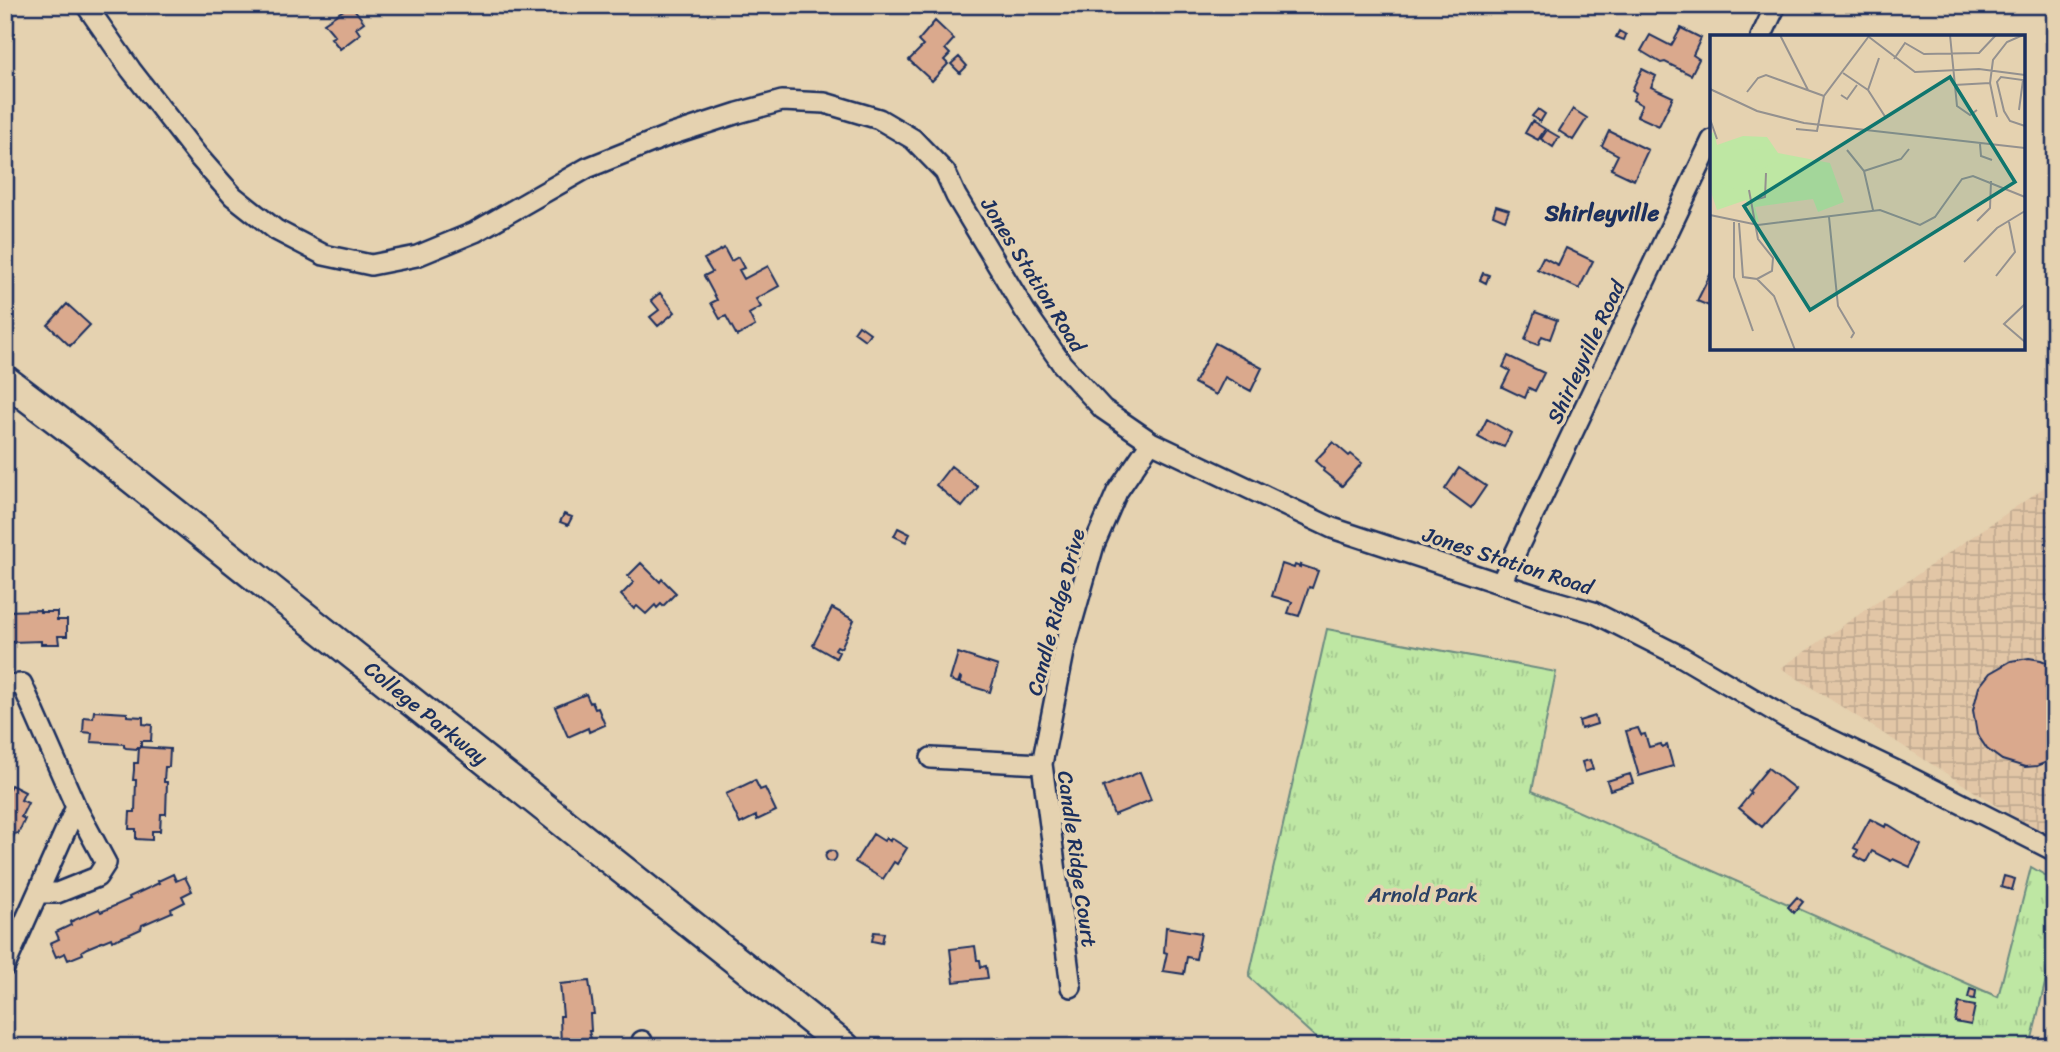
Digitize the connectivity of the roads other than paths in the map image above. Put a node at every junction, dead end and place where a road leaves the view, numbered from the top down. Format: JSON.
{"nodes":[{"id":1,"x":86,"y":5,"type":"edge"},
{"id":2,"x":1776,"y":5,"type":"edge"},
{"id":3,"x":1762,"y":35,"type":"edge"},
{"id":4,"x":1710,"y":144,"type":"edge"},
{"id":5,"x":5,"y":380,"type":"edge"},
{"id":6,"x":1151,"y":443,"type":"junction"},
{"id":7,"x":1501,"y":583,"type":"junction"},
{"id":8,"x":5,"y":685,"type":"edge"},
{"id":9,"x":930,"y":758,"type":"dead end"},
{"id":10,"x":1042,"y":764,"type":"junction"},
{"id":11,"x":76,"y":807,"type":"junction"},
{"id":12,"x":2055,"y":851,"type":"edge"},
{"id":13,"x":39,"y":893,"type":"junction"},
{"id":14,"x":5,"y":967,"type":"edge"},
{"id":15,"x":1071,"y":987,"type":"dead end"},
{"id":16,"x":845,"y":1047,"type":"edge"}],
"edges":[{"from":1,"to":6,"type":"street","name":"Jones Station Road"},
{"from":2,"to":3,"type":"street"},
{"from":4,"to":7,"type":"street","name":"Shirleyville Road"},
{"from":5,"to":16,"type":"main road","name":"College Parkway"},
{"from":6,"to":7,"type":"street","name":"Jones Station Road"},
{"from":6,"to":10,"type":"street","name":"Candle Ridge Drive"},
{"from":7,"to":12,"type":"street","name":"Jones Station Road"},
{"from":8,"to":11,"type":"street"},
{"from":9,"to":10,"type":"street","name":"Candle Ridge Court"},
{"from":10,"to":15,"type":"street","name":"Candle Ridge Court"},
{"from":11,"to":13,"type":"street"},
{"from":11,"to":13,"type":"street"},
{"from":13,"to":14,"type":"street"}]}
